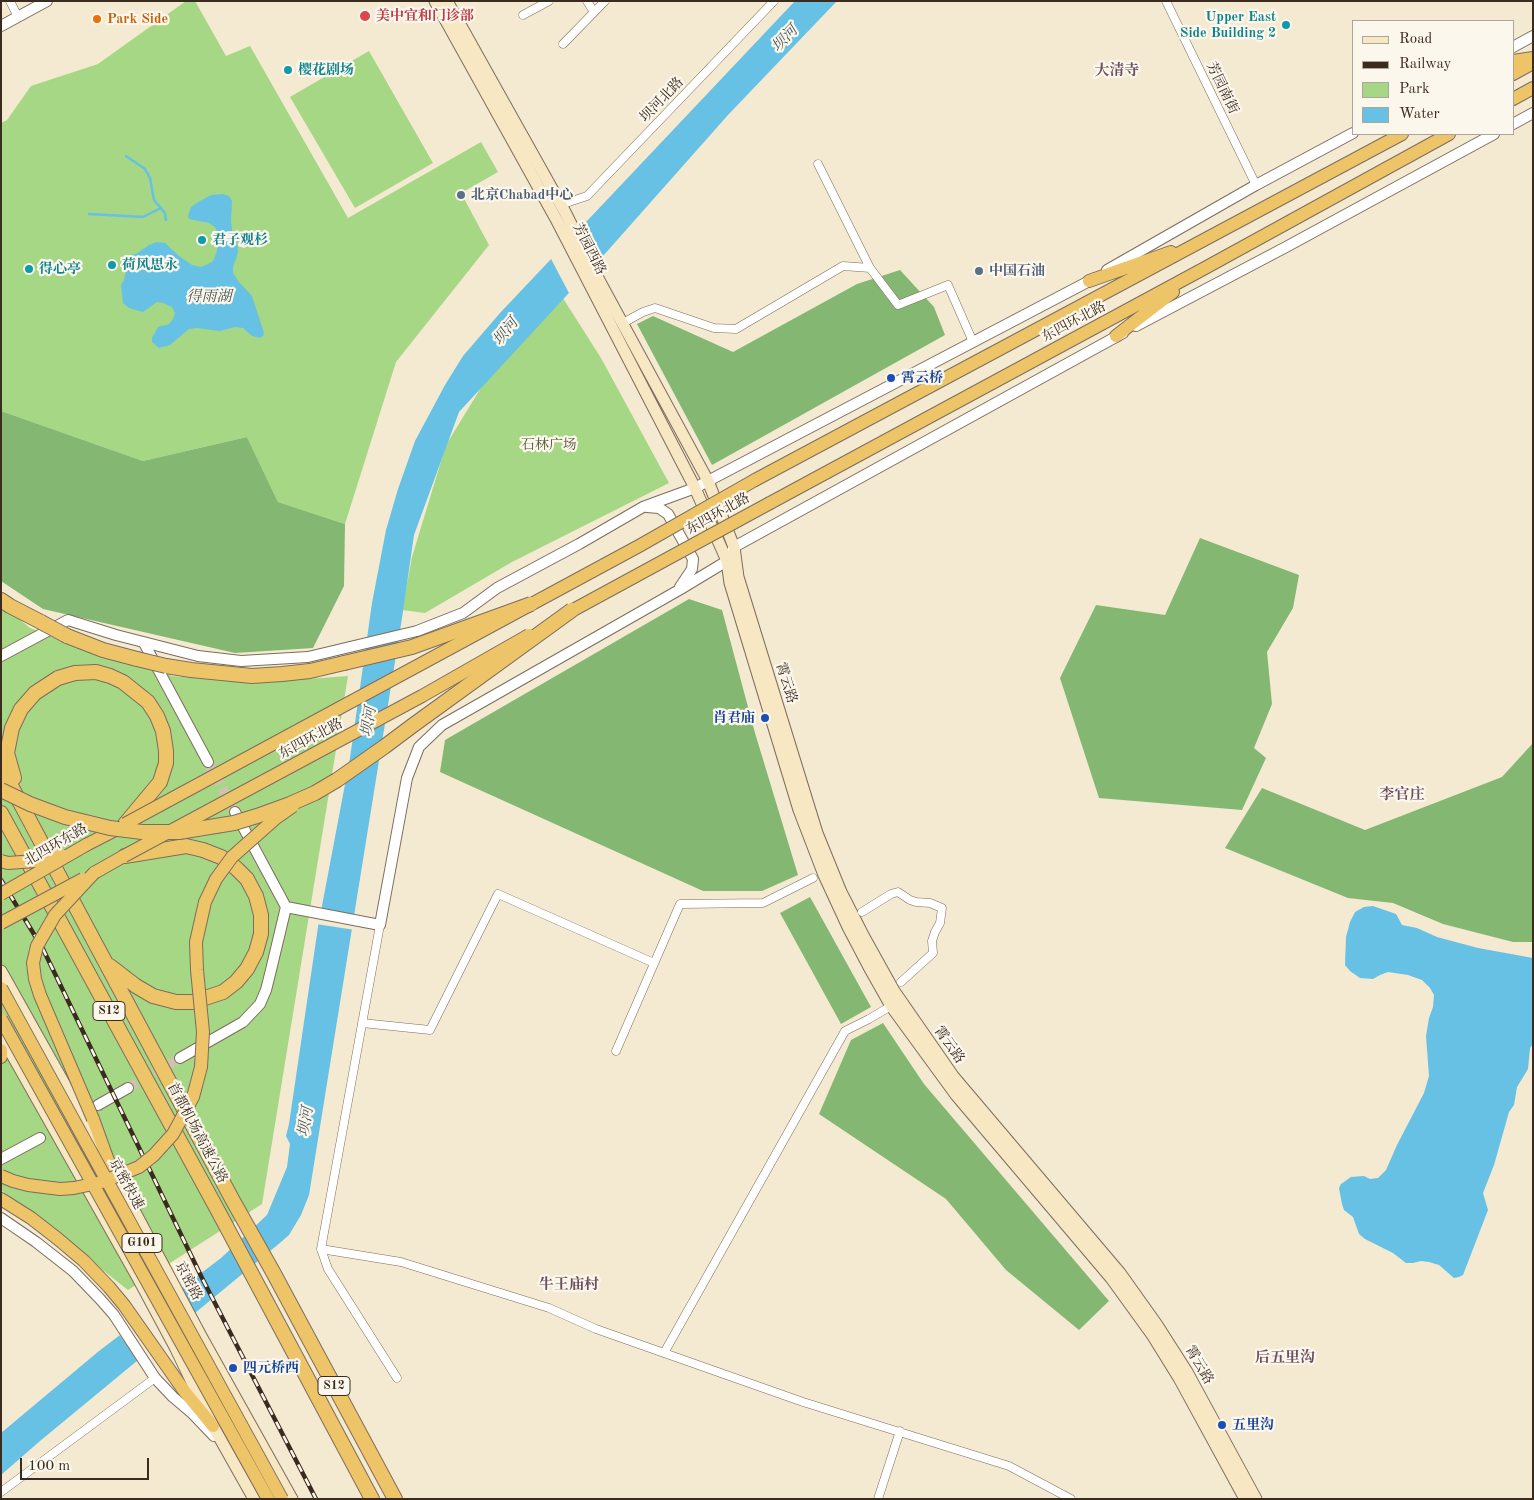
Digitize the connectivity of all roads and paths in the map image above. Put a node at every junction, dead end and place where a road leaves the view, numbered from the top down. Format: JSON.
{"nodes":[{"id":1,"x":10,"y":1,"type":"edge"},
{"id":2,"x":47,"y":1,"type":"edge"},
{"id":3,"x":435,"y":1,"type":"edge"},
{"id":4,"x":447,"y":1,"type":"edge"},
{"id":5,"x":549,"y":1,"type":"edge"},
{"id":6,"x":587,"y":1,"type":"edge"},
{"id":7,"x":605,"y":1,"type":"edge"},
{"id":8,"x":774,"y":1,"type":"edge"},
{"id":9,"x":1166,"y":1,"type":"edge"},
{"id":10,"x":594,"y":12,"type":"junction"},
{"id":11,"x":523,"y":15,"type":"dead end"},
{"id":12,"x":18,"y":17,"type":"junction"},
{"id":13,"x":1,"y":26,"type":"edge"},
{"id":14,"x":1533,"y":36,"type":"edge"},
{"id":15,"x":563,"y":44,"type":"dead end"},
{"id":16,"x":1514,"y":46,"type":"edge"},
{"id":17,"x":1533,"y":58,"type":"edge"},
{"id":18,"x":1514,"y":61,"type":"edge"},
{"id":19,"x":1533,"y":63,"type":"edge"},
{"id":20,"x":1514,"y":73,"type":"edge"},
{"id":21,"x":1533,"y":88,"type":"edge"},
{"id":22,"x":1514,"y":98,"type":"edge"},
{"id":23,"x":1533,"y":113,"type":"edge"},
{"id":24,"x":1514,"y":123,"type":"edge"},
{"id":25,"x":1352,"y":134,"type":"edge"},
{"id":26,"x":1400,"y":135,"type":"edge"},
{"id":27,"x":1448,"y":135,"type":"edge"},
{"id":28,"x":1492,"y":135,"type":"edge"},
{"id":29,"x":818,"y":164,"type":"dead end"},
{"id":30,"x":1256,"y":185,"type":"junction"},
{"id":31,"x":560,"y":212,"type":"junction"},
{"id":32,"x":1211,"y":237,"type":"junction"},
{"id":33,"x":870,"y":268,"type":"junction"},
{"id":34,"x":1205,"y":268,"type":"junction"},
{"id":35,"x":1089,"y":281,"type":"junction"},
{"id":36,"x":595,"y":284,"type":"junction"},
{"id":37,"x":623,"y":323,"type":"junction"},
{"id":38,"x":1116,"y":336,"type":"junction"},
{"id":39,"x":973,"y":342,"type":"junction"},
{"id":40,"x":708,"y":481,"type":"junction"},
{"id":41,"x":695,"y":488,"type":"junction"},
{"id":42,"x":643,"y":507,"type":"junction"},
{"id":43,"x":734,"y":547,"type":"junction"},
{"id":44,"x":727,"y":561,"type":"junction"},
{"id":45,"x":678,"y":590,"type":"junction"},
{"id":46,"x":1,"y":600,"type":"edge"},
{"id":47,"x":531,"y":604,"type":"junction"},
{"id":48,"x":572,"y":610,"type":"junction"},
{"id":49,"x":144,"y":643,"type":"junction"},
{"id":50,"x":1,"y":656,"type":"edge"},
{"id":51,"x":345,"y":656,"type":"junction"},
{"id":52,"x":208,"y":762,"type":"tunnel mouth"},
{"id":53,"x":1,"y":767,"type":"edge"},
{"id":54,"x":1,"y":790,"type":"edge"},
{"id":55,"x":302,"y":799,"type":"junction"},
{"id":56,"x":20,"y":801,"type":"junction"},
{"id":57,"x":235,"y":812,"type":"tunnel mouth"},
{"id":58,"x":1,"y":813,"type":"edge"},
{"id":59,"x":125,"y":824,"type":"junction"},
{"id":60,"x":86,"y":845,"type":"junction"},
{"id":61,"x":124,"y":856,"type":"junction"},
{"id":62,"x":1,"y":861,"type":"edge"},
{"id":63,"x":94,"y":873,"type":"junction"},
{"id":64,"x":813,"y":878,"type":"dead end"},
{"id":65,"x":1,"y":894,"type":"edge"},
{"id":66,"x":286,"y":907,"type":"junction"},
{"id":67,"x":862,"y":912,"type":"dead end"},
{"id":68,"x":1,"y":922,"type":"edge"},
{"id":69,"x":380,"y":925,"type":"junction"},
{"id":70,"x":654,"y":962,"type":"junction"},
{"id":71,"x":107,"y":963,"type":"junction"},
{"id":72,"x":1,"y":970,"type":"edge"},
{"id":73,"x":901,"y":982,"type":"dead end"},
{"id":74,"x":1,"y":988,"type":"edge"},
{"id":75,"x":891,"y":1006,"type":"junction"},
{"id":76,"x":1,"y":1019,"type":"edge"},
{"id":77,"x":362,"y":1023,"type":"junction"},
{"id":78,"x":1,"y":1035,"type":"edge"},
{"id":79,"x":1,"y":1050,"type":"edge"},
{"id":80,"x":616,"y":1051,"type":"dead end"},
{"id":81,"x":1,"y":1057,"type":"edge"},
{"id":82,"x":180,"y":1058,"type":"tunnel mouth"},
{"id":83,"x":128,"y":1088,"type":"tunnel mouth"},
{"id":84,"x":98,"y":1105,"type":"dead end"},
{"id":85,"x":40,"y":1138,"type":"dead end"},
{"id":86,"x":1,"y":1159,"type":"edge"},
{"id":87,"x":110,"y":1166,"type":"junction"},
{"id":88,"x":1,"y":1176,"type":"edge"},
{"id":89,"x":1,"y":1198,"type":"edge"},
{"id":90,"x":1,"y":1218,"type":"edge"},
{"id":91,"x":321,"y":1249,"type":"junction"},
{"id":92,"x":664,"y":1353,"type":"junction"},
{"id":93,"x":155,"y":1378,"type":"junction"},
{"id":94,"x":397,"y":1378,"type":"dead end"},
{"id":95,"x":213,"y":1426,"type":"junction"},
{"id":96,"x":900,"y":1431,"type":"junction"},
{"id":97,"x":227,"y":1452,"type":"junction"},
{"id":98,"x":1,"y":1492,"type":"edge"},
{"id":99,"x":254,"y":1499,"type":"edge"},
{"id":100,"x":268,"y":1499,"type":"edge"},
{"id":101,"x":282,"y":1499,"type":"edge"},
{"id":102,"x":292,"y":1499,"type":"edge"},
{"id":103,"x":372,"y":1499,"type":"edge"},
{"id":104,"x":395,"y":1499,"type":"edge"},
{"id":105,"x":878,"y":1499,"type":"edge"},
{"id":106,"x":1071,"y":1499,"type":"edge"},
{"id":107,"x":1245,"y":1499,"type":"edge"},
{"id":108,"x":1256,"y":1499,"type":"edge"}],
"edges":[{"from":1,"to":12,"type":"street"},
{"from":2,"to":12,"type":"street"},
{"from":3,"to":31,"type":"main road","name":"芳园西路"},
{"from":4,"to":31,"type":"main road","name":"芳园西路"},
{"from":5,"to":11,"type":"street"},
{"from":6,"to":10,"type":"street"},
{"from":7,"to":10,"type":"street"},
{"from":8,"to":31,"type":"street","name":"坝河北路"},
{"from":9,"to":30,"type":"street","name":"芳园南街"},
{"from":10,"to":15,"type":"street"},
{"from":12,"to":13,"type":"street"},
{"from":14,"to":16,"type":"street"},
{"from":17,"to":18,"type":"highway"},
{"from":19,"to":20,"type":"highway"},
{"from":21,"to":22,"type":"highway"},
{"from":23,"to":24,"type":"street"},
{"from":25,"to":30,"type":"street"},
{"from":26,"to":32,"type":"highway","name":"东四环北路"},
{"from":27,"to":34,"type":"highway","name":"东四环北路"},
{"from":28,"to":38,"type":"street"},
{"from":29,"to":33,"type":"street"},
{"from":30,"to":35,"type":"street"},
{"from":31,"to":36,"type":"main road","name":"芳园西路"},
{"from":32,"to":35,"type":"highway"},
{"from":32,"to":47,"type":"highway","name":"东四环北路","bridge":true},
{"from":33,"to":37,"type":"street"},
{"from":33,"to":39,"type":"street"},
{"from":34,"to":38,"type":"highway"},
{"from":34,"to":48,"type":"highway","name":"东四环北路","bridge":true},
{"from":35,"to":39,"type":"street"},
{"from":36,"to":37,"type":"main road","name":"芳园西路"},
{"from":36,"to":41,"type":"main road","name":"芳园西路"},
{"from":37,"to":40,"type":"main road","name":"芳园西路"},
{"from":38,"to":43,"type":"street"},
{"from":39,"to":40,"type":"street"},
{"from":40,"to":41,"type":"street"},
{"from":40,"to":43,"type":"main road","name":"霄云路"},
{"from":41,"to":42,"type":"street"},
{"from":41,"to":44,"type":"main road","name":"芳园西路"},
{"from":42,"to":45,"type":"street"},
{"from":42,"to":51,"type":"street"},
{"from":43,"to":44,"type":"street"},
{"from":43,"to":108,"type":"main road","name":"霄云路"},
{"from":44,"to":45,"type":"street"},
{"from":44,"to":75,"type":"main road","name":"霄云路"},
{"from":45,"to":69,"type":"street"},
{"from":46,"to":51,"type":"highway","bridge":true},
{"from":47,"to":51,"type":"highway","bridge":true},
{"from":47,"to":59,"type":"highway","name":"东四环北路","bridge":true},
{"from":48,"to":55,"type":"highway","bridge":true},
{"from":48,"to":61,"type":"highway","name":"东四环北路","bridge":true},
{"from":49,"to":50,"type":"street"},
{"from":49,"to":51,"type":"street"},
{"from":49,"to":52,"type":"street"},
{"from":53,"to":56,"type":"highway","name":"首都机场高速公路","number":"S12"},
{"from":54,"to":55,"type":"highway","bridge":true},
{"from":55,"to":88,"type":"highway","bridge":true},
{"from":56,"to":59,"type":"highway"},
{"from":56,"to":71,"type":"highway","name":"首都机场高速公路","number":"S12"},
{"from":57,"to":66,"type":"street"},
{"from":58,"to":103,"type":"highway","name":"首都机场高速公路","number":"S12"},
{"from":59,"to":60,"type":"highway","name":"北四环东路","bridge":true},
{"from":60,"to":62,"type":"highway","bridge":true},
{"from":60,"to":65,"type":"highway","name":"北四环东路","bridge":true},
{"from":61,"to":63,"type":"highway","name":"东四环北路"},
{"from":61,"to":71,"type":"highway","bridge":true},
{"from":63,"to":68,"type":"highway","name":"东四环北路","bridge":true},
{"from":63,"to":87,"type":"highway","bridge":true},
{"from":64,"to":70,"type":"street"},
{"from":66,"to":69,"type":"street"},
{"from":66,"to":82,"type":"street"},
{"from":67,"to":73,"type":"street"},
{"from":69,"to":77,"type":"street"},
{"from":70,"to":77,"type":"street"},
{"from":70,"to":80,"type":"street"},
{"from":71,"to":104,"type":"highway","name":"首都机场高速公路","number":"S12"},
{"from":72,"to":87,"type":"main road","name":"京密路","number":"G101"},
{"from":74,"to":101,"type":"highway","name":"京密快速","number":"G101","bridge":true},
{"from":75,"to":92,"type":"street"},
{"from":75,"to":107,"type":"main road","name":"霄云路"},
{"from":76,"to":100,"type":"highway","name":"京密快速","number":"G101","bridge":true},
{"from":77,"to":91,"type":"street"},
{"from":78,"to":95,"type":"main road","number":"G101"},
{"from":79,"to":81,"type":"highway"},
{"from":83,"to":84,"type":"street"},
{"from":85,"to":86,"type":"street"},
{"from":87,"to":102,"type":"main road","name":"京密路","number":"G101"},
{"from":89,"to":95,"type":"highway"},
{"from":90,"to":93,"type":"street"},
{"from":91,"to":92,"type":"street"},
{"from":91,"to":94,"type":"street"},
{"from":92,"to":96,"type":"street"},
{"from":93,"to":97,"type":"street"},
{"from":93,"to":98,"type":"street"},
{"from":95,"to":97,"type":"main road"},
{"from":96,"to":105,"type":"street"},
{"from":96,"to":106,"type":"street"},
{"from":97,"to":99,"type":"main road"}]}
